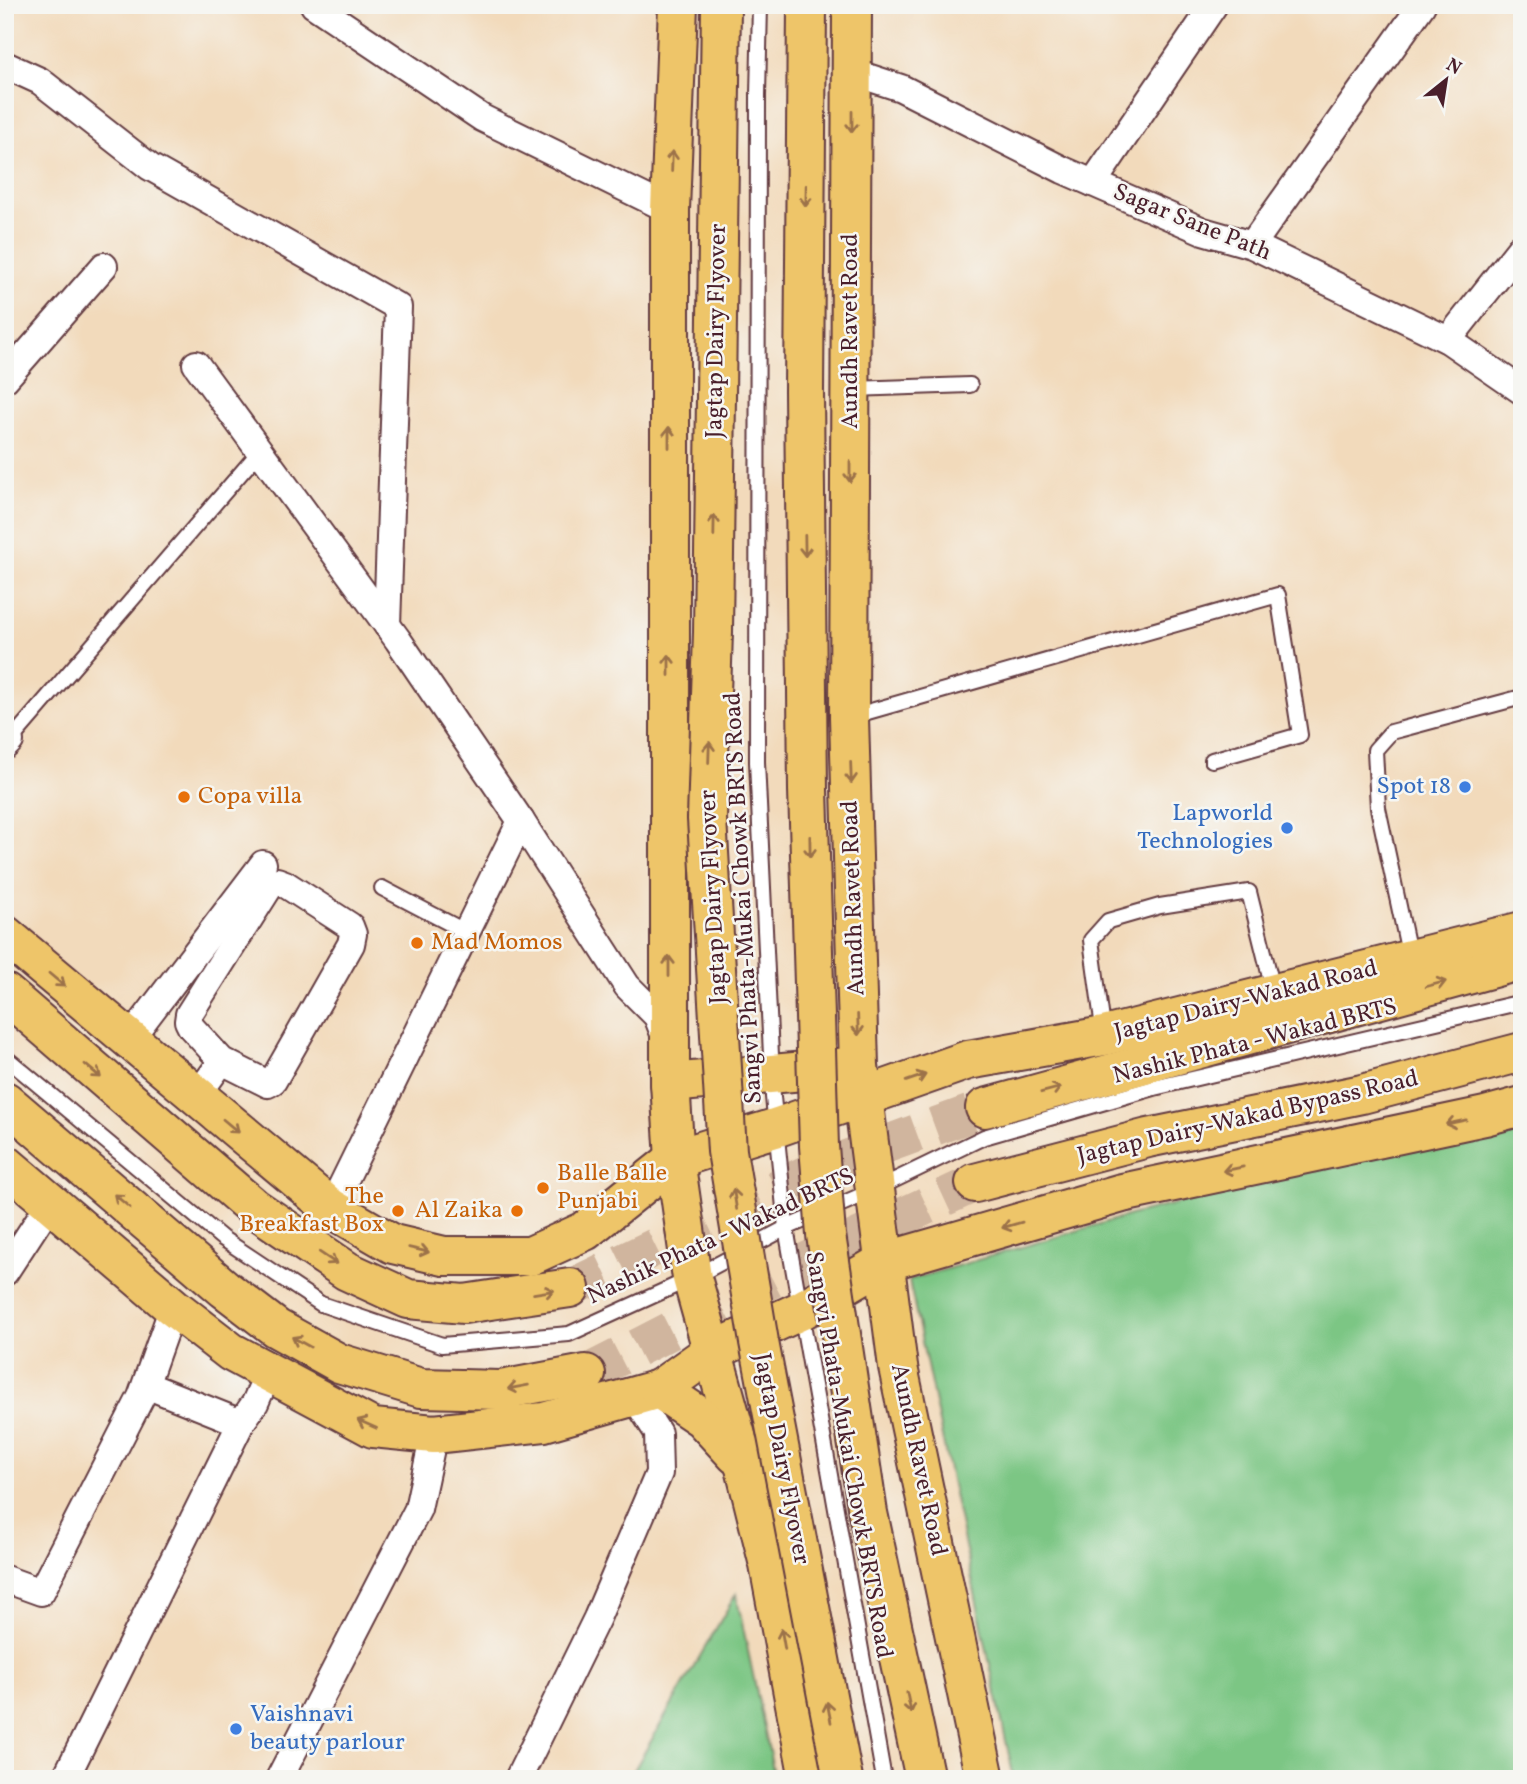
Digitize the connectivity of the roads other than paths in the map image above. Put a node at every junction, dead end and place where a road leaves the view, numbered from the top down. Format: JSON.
{"nodes":[{"id":1,"x":314,"y":5,"type":"edge"},
{"id":2,"x":678,"y":5,"type":"edge"},
{"id":3,"x":721,"y":5,"type":"edge"},
{"id":4,"x":760,"y":5,"type":"edge"},
{"id":5,"x":807,"y":5,"type":"edge"},
{"id":6,"x":852,"y":5,"type":"edge"},
{"id":7,"x":1214,"y":5,"type":"edge"},
{"id":8,"x":1422,"y":5,"type":"edge"},
{"id":9,"x":5,"y":65,"type":"edge"},
{"id":10,"x":852,"y":72,"type":"junction"},
{"id":11,"x":1093,"y":183,"type":"junction"},
{"id":12,"x":670,"y":210,"type":"junction"},
{"id":13,"x":1252,"y":245,"type":"junction"},
{"id":14,"x":1522,"y":246,"type":"edge"},
{"id":15,"x":104,"y":266,"type":"dead end"},
{"id":16,"x":1448,"y":340,"type":"junction"},
{"id":17,"x":10,"y":362,"type":"edge"},
{"id":18,"x":196,"y":364,"type":"dead end"},
{"id":19,"x":971,"y":385,"type":"dead end"},
{"id":20,"x":850,"y":389,"type":"junction"},
{"id":21,"x":1522,"y":391,"type":"edge"},
{"id":22,"x":260,"y":451,"type":"junction"},
{"id":23,"x":387,"y":625,"type":"junction"},
{"id":24,"x":1522,"y":697,"type":"edge"},
{"id":25,"x":849,"y":717,"type":"junction"},
{"id":26,"x":8,"y":743,"type":"edge"},
{"id":27,"x":1212,"y":760,"type":"dead end"},
{"id":28,"x":521,"y":821,"type":"junction"},
{"id":29,"x":263,"y":864,"type":"dead end"},
{"id":30,"x":382,"y":888,"type":"dead end"},
{"id":31,"x":1522,"y":931,"type":"edge"},
{"id":32,"x":466,"y":932,"type":"junction"},
{"id":33,"x":5,"y":935,"type":"edge"},
{"id":34,"x":1411,"y":959,"type":"junction"},
{"id":35,"x":1522,"y":960,"type":"edge"},
{"id":36,"x":5,"y":993,"type":"edge"},
{"id":37,"x":1274,"y":993,"type":"junction"},
{"id":38,"x":1522,"y":1002,"type":"edge"},
{"id":39,"x":1104,"y":1036,"type":"junction"},
{"id":40,"x":129,"y":1040,"type":"junction"},
{"id":41,"x":1522,"y":1052,"type":"edge"},
{"id":42,"x":5,"y":1057,"type":"edge"},
{"id":43,"x":222,"y":1061,"type":"junction"},
{"id":44,"x":669,"y":1065,"type":"junction"},
{"id":45,"x":772,"y":1074,"type":"junction"},
{"id":46,"x":862,"y":1081,"type":"junction"},
{"id":47,"x":196,"y":1097,"type":"junction"},
{"id":48,"x":5,"y":1101,"type":"edge"},
{"id":49,"x":1522,"y":1106,"type":"edge"},
{"id":50,"x":985,"y":1108,"type":"tunnel mouth"},
{"id":51,"x":778,"y":1127,"type":"junction"},
{"id":52,"x":676,"y":1159,"type":"junction"},
{"id":53,"x":5,"y":1164,"type":"edge"},
{"id":54,"x":975,"y":1184,"type":"tunnel mouth"},
{"id":55,"x":874,"y":1190,"type":"junction"},
{"id":56,"x":50,"y":1203,"type":"junction"},
{"id":57,"x":331,"y":1208,"type":"junction"},
{"id":58,"x":786,"y":1228,"type":"junction"},
{"id":59,"x":884,"y":1262,"type":"junction"},
{"id":60,"x":5,"y":1272,"type":"edge"},
{"id":61,"x":692,"y":1278,"type":"junction"},
{"id":62,"x":570,"y":1288,"type":"tunnel mouth"},
{"id":63,"x":173,"y":1307,"type":"junction"},
{"id":64,"x":800,"y":1311,"type":"junction"},
{"id":65,"x":710,"y":1352,"type":"junction"},
{"id":66,"x":269,"y":1371,"type":"junction"},
{"id":67,"x":586,"y":1374,"type":"tunnel mouth"},
{"id":68,"x":146,"y":1385,"type":"junction"},
{"id":69,"x":646,"y":1393,"type":"junction"},
{"id":70,"x":241,"y":1423,"type":"junction"},
{"id":71,"x":434,"y":1434,"type":"junction"},
{"id":72,"x":744,"y":1464,"type":"junction"},
{"id":73,"x":5,"y":1579,"type":"edge"},
{"id":74,"x":65,"y":1779,"type":"edge"},
{"id":75,"x":279,"y":1779,"type":"edge"},
{"id":76,"x":518,"y":1779,"type":"edge"},
{"id":77,"x":809,"y":1779,"type":"edge"},
{"id":78,"x":843,"y":1779,"type":"edge"},
{"id":79,"x":884,"y":1779,"type":"edge"},
{"id":80,"x":925,"y":1779,"type":"edge"},
{"id":81,"x":985,"y":1779,"type":"edge"}],
"edges":[{"from":1,"to":12,"type":"street"},
{"from":12,"to":2,"type":"main road","one_way":true},
{"from":78,"to":3,"type":"main road","name":"Jagtap Dairy Flyover","one_way":true,"bridge":true},
{"from":4,"to":45,"type":"lane","name":"Sangvi Phata-Mukai Chowk BRTS Road"},
{"from":5,"to":80,"type":"main road","one_way":true,"bridge":true},
{"from":6,"to":10,"type":"main road","name":"Aundh Ravet Road"},
{"from":7,"to":11,"type":"street"},
{"from":8,"to":13,"type":"street"},
{"from":9,"to":23,"type":"street"},
{"from":10,"to":11,"type":"street","name":"Sagar Sane Path"},
{"from":10,"to":20,"type":"main road","name":"Aundh Ravet Road","one_way":true},
{"from":11,"to":13,"type":"street","name":"Sagar Sane Path"},
{"from":44,"to":12,"type":"main road","one_way":true},
{"from":13,"to":16,"type":"street","name":"Sagar Sane Path"},
{"from":14,"to":16,"type":"street"},
{"from":15,"to":17,"type":"street"},
{"from":16,"to":21,"type":"street","name":"Sagar Sane Path"},
{"from":18,"to":22,"type":"street"},
{"from":19,"to":20,"type":"lane"},
{"from":20,"to":25,"type":"main road","name":"Aundh Ravet Road","one_way":true},
{"from":22,"to":23,"type":"street"},
{"from":22,"to":26,"type":"lane"},
{"from":23,"to":28,"type":"street"},
{"from":24,"to":34,"type":"lane"},
{"from":25,"to":27,"type":"lane"},
{"from":25,"to":46,"type":"main road","name":"Aundh Ravet Road","one_way":true},
{"from":28,"to":32,"type":"street"},
{"from":28,"to":44,"type":"street"},
{"from":29,"to":40,"type":"street"},
{"from":30,"to":32,"type":"lane"},
{"from":31,"to":34,"type":"main road","name":"Jagtap Dairy-Wakad Road"},
{"from":32,"to":57,"type":"street"},
{"from":33,"to":40,"type":"main road","one_way":true},
{"from":34,"to":37,"type":"main road","name":"Jagtap Dairy-Wakad Road"},
{"from":50,"to":35,"type":"main road","name":"Jagtap Dairy-Wakad Road","one_way":true},
{"from":36,"to":62,"type":"main road","one_way":true},
{"from":37,"to":39,"type":"main road","name":"Jagtap Dairy-Wakad Road"},
{"from":37,"to":39,"type":"lane"},
{"from":38,"to":55,"type":"lane","name":"Nashik Phata - Wakad BRTS"},
{"from":46,"to":39,"type":"main road","name":"Jagtap Dairy-Wakad Road","one_way":true},
{"from":40,"to":47,"type":"main road"},
{"from":41,"to":54,"type":"main road","name":"Jagtap Dairy-Wakad Bypass Road"},
{"from":42,"to":61,"type":"lane","name":"Nashik Phata - Wakad BRTS"},
{"from":43,"to":43,"type":"street"},
{"from":43,"to":47,"type":"street"},
{"from":44,"to":45,"type":"main road"},
{"from":44,"to":52,"type":"main road"},
{"from":45,"to":46,"type":"main road"},
{"from":45,"to":51,"type":"lane","name":"Sangvi Phata-Mukai Chowk BRTS Road"},
{"from":46,"to":51,"type":"main road"},
{"from":46,"to":55,"type":"main road","name":"Aundh Ravet Road"},
{"from":47,"to":57,"type":"main road","one_way":true},
{"from":67,"to":48,"type":"main road","one_way":true},
{"from":49,"to":59,"type":"main road","one_way":true},
{"from":51,"to":52,"type":"main road"},
{"from":51,"to":58,"type":"lane","name":"Sangvi Phata-Mukai Chowk BRTS Road"},
{"from":57,"to":52,"type":"main road","one_way":true},
{"from":52,"to":61,"type":"main road"},
{"from":53,"to":56,"type":"main road"},
{"from":55,"to":58,"type":"lane","name":"Nashik Phata - Wakad BRTS"},
{"from":55,"to":59,"type":"main road","name":"Aundh Ravet Road"},
{"from":56,"to":60,"type":"street"},
{"from":56,"to":63,"type":"main road"},
{"from":58,"to":61,"type":"lane","name":"Nashik Phata - Wakad BRTS"},
{"from":58,"to":64,"type":"lane","name":"Sangvi Phata-Mukai Chowk BRTS Road"},
{"from":59,"to":64,"type":"main road"},
{"from":59,"to":81,"type":"main road","name":"Aundh Ravet Road"},
{"from":61,"to":65,"type":"main road"},
{"from":63,"to":66,"type":"main road"},
{"from":63,"to":68,"type":"street"},
{"from":64,"to":65,"type":"main road"},
{"from":64,"to":79,"type":"lane","name":"Sangvi Phata-Mukai Chowk BRTS Road"},
{"from":65,"to":69,"type":"main road"},
{"from":65,"to":72,"type":"main road"},
{"from":66,"to":70,"type":"street"},
{"from":71,"to":66,"type":"main road","one_way":true},
{"from":68,"to":70,"type":"street"},
{"from":68,"to":73,"type":"street"},
{"from":69,"to":71,"type":"main road"},
{"from":69,"to":72,"type":"main road"},
{"from":69,"to":76,"type":"street"},
{"from":70,"to":74,"type":"street"},
{"from":71,"to":75,"type":"street"},
{"from":77,"to":72,"type":"main road","one_way":true}]}
